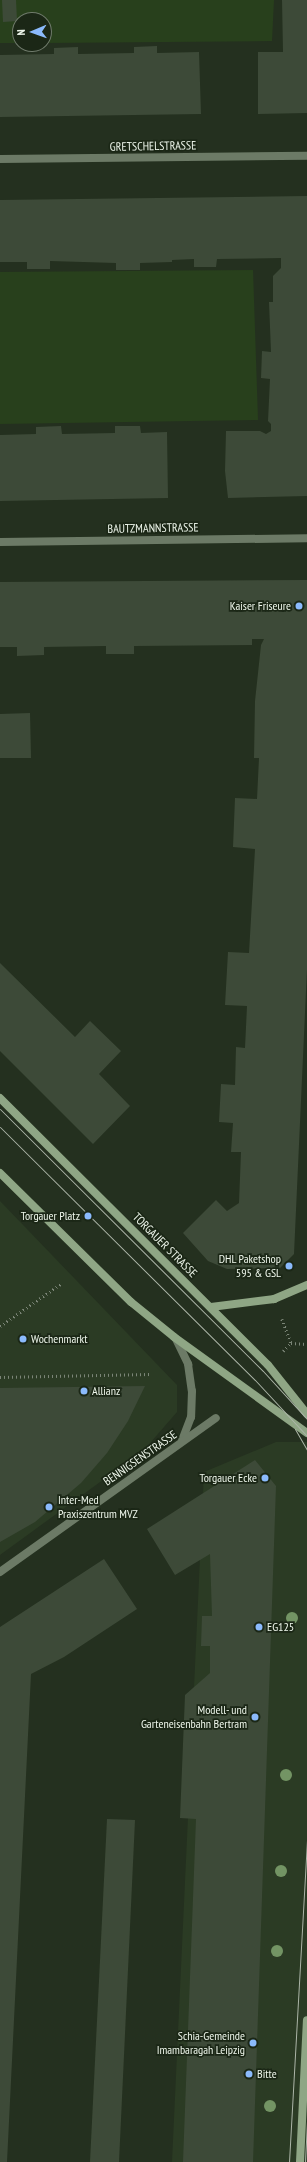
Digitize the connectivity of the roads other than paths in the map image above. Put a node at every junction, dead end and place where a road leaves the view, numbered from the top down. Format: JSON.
{"nodes":[{"id":1,"x":307,"y":156,"type":"edge"},
{"id":2,"x":0,"y":159,"type":"edge"},
{"id":3,"x":307,"y":538,"type":"edge"},
{"id":4,"x":0,"y":542,"type":"edge"},
{"id":5,"x":0,"y":1098,"type":"edge"},
{"id":6,"x":0,"y":1173,"type":"edge"},
{"id":7,"x":307,"y":1285,"type":"edge"},
{"id":8,"x":210,"y":1307,"type":"junction"},
{"id":9,"x":174,"y":1337,"type":"junction"},
{"id":10,"x":307,"y":1414,"type":"edge"},
{"id":11,"x":216,"y":1418,"type":"dead end"},
{"id":12,"x":307,"y":1433,"type":"edge"},
{"id":13,"x":176,"y":1446,"type":"junction"},
{"id":14,"x":0,"y":1572,"type":"edge"},
{"id":15,"x":307,"y":2020,"type":"edge"},
{"id":16,"x":300,"y":2162,"type":"edge"}],
"edges":[{"from":1,"to":2,"type":"street","name":"GRETSCHELSTRASSE"},
{"from":3,"to":4,"type":"street","name":"BAUTZMANNSTRASSE"},
{"from":5,"to":8,"type":"main road","name":"TORGAUER STRASSE"},
{"from":6,"to":9,"type":"main road"},
{"from":7,"to":8,"type":"main road"},
{"from":8,"to":10,"type":"main road","name":"TORGAUER STRASSE"},
{"from":9,"to":12,"type":"main road"},
{"from":9,"to":13,"type":"street"},
{"from":11,"to":13,"type":"street","name":"BENNIGSENSTRASSE"},
{"from":13,"to":14,"type":"street","name":"BENNIGSENSTRASSE"},
{"from":15,"to":16,"type":"main road"}]}
